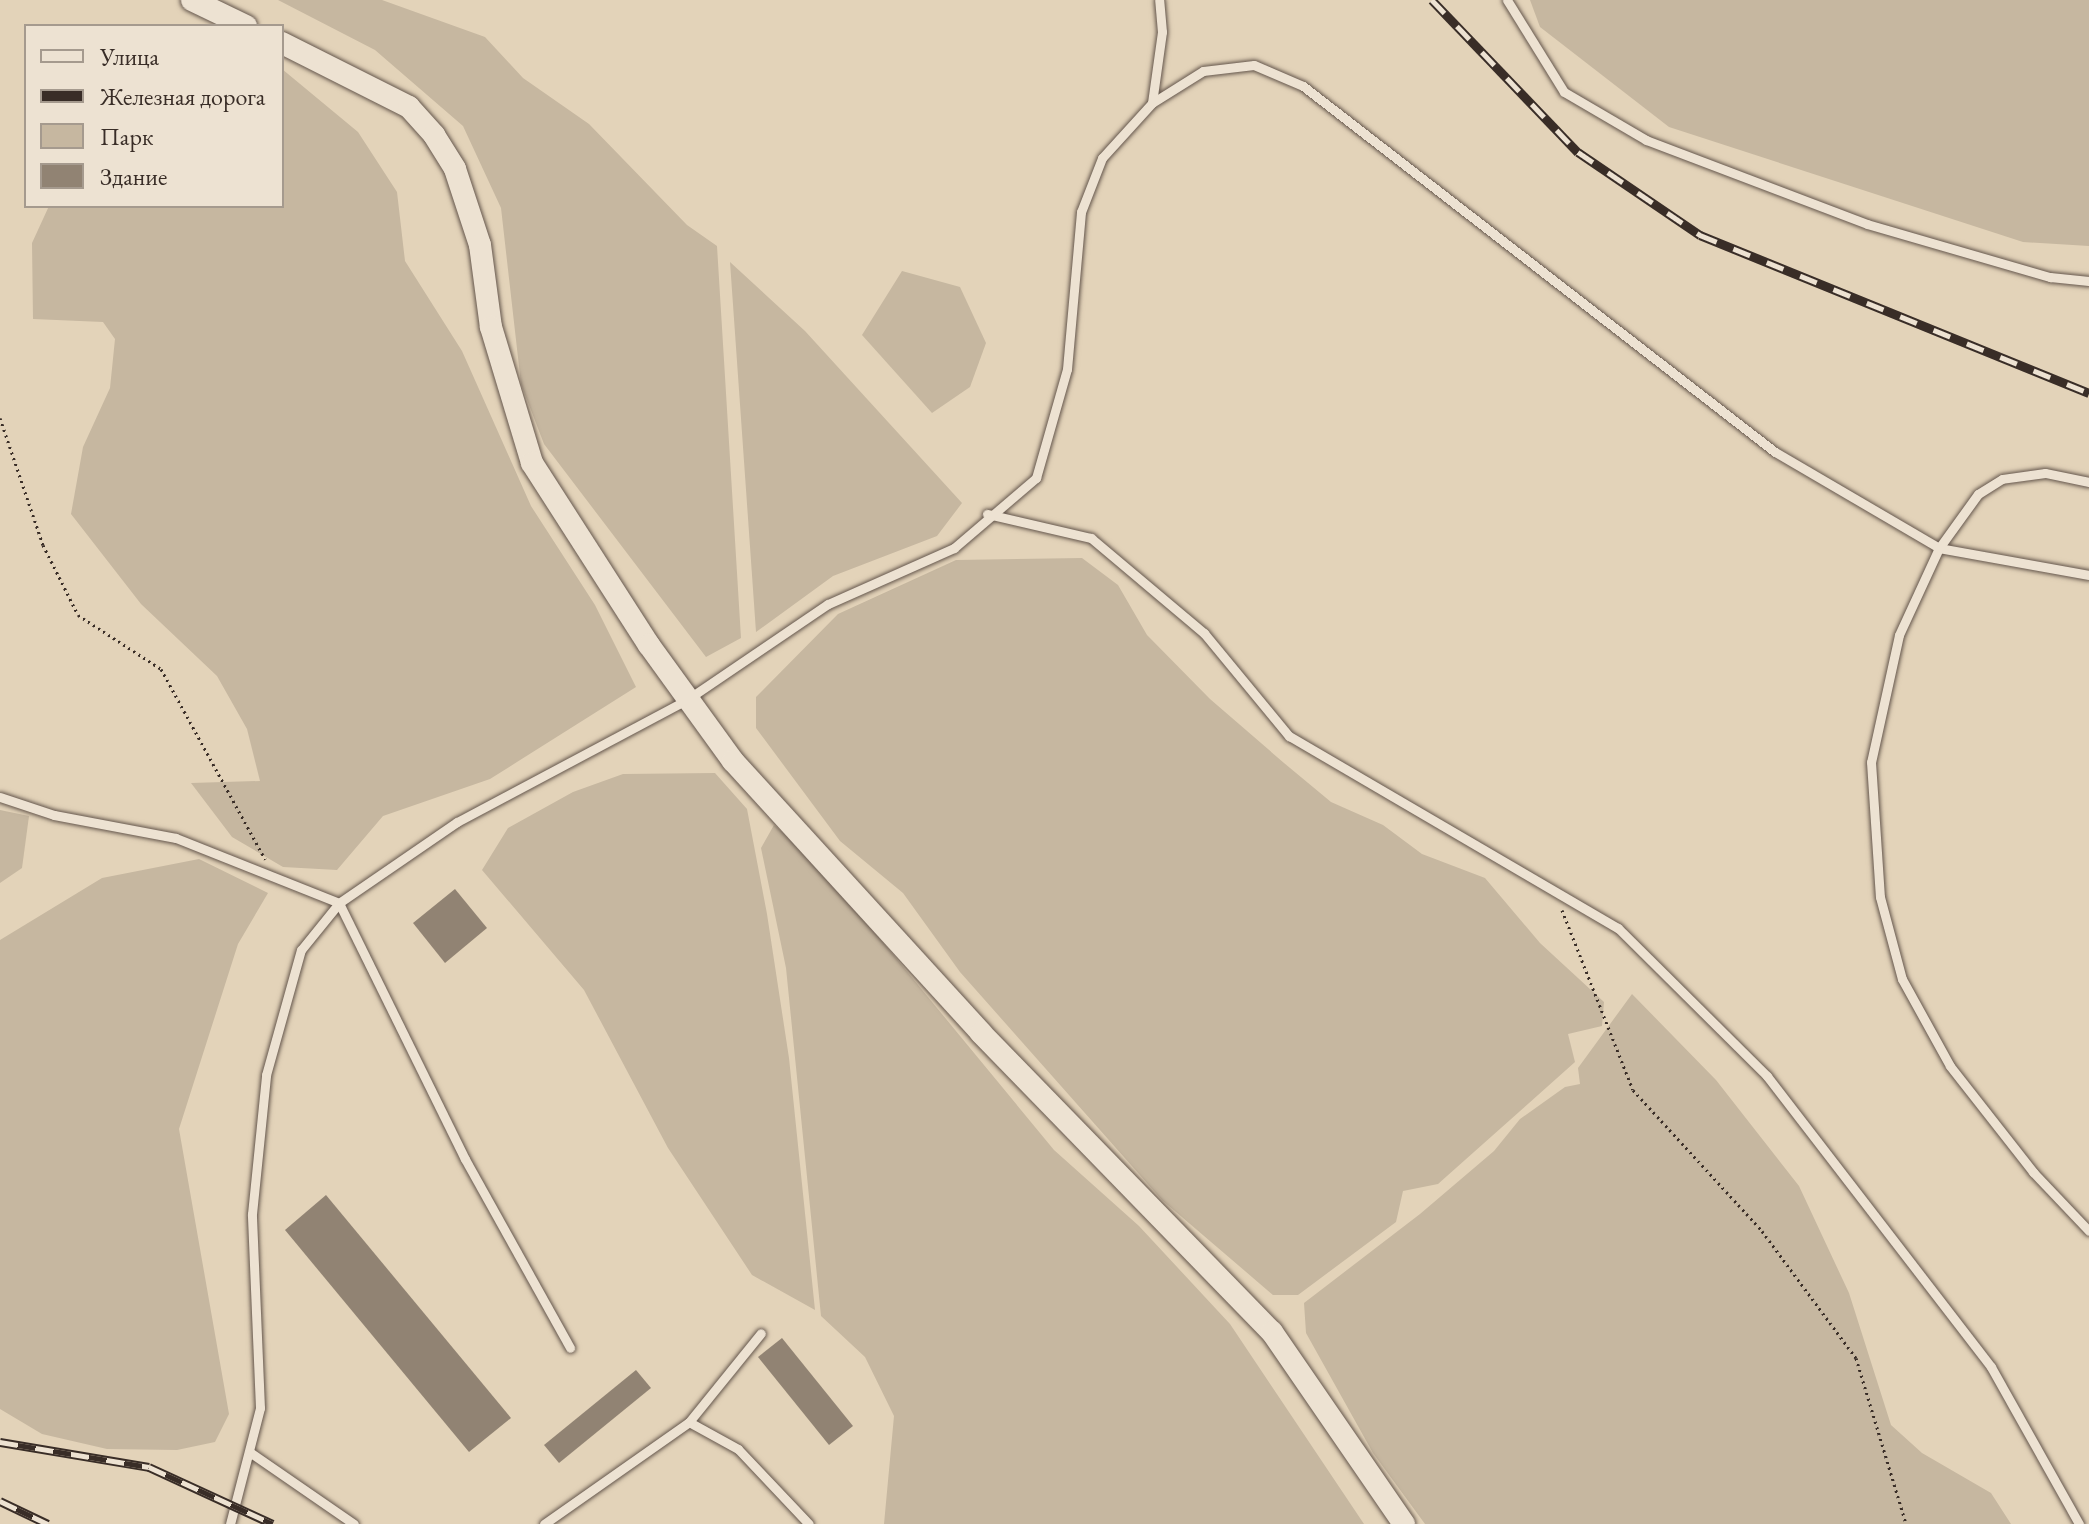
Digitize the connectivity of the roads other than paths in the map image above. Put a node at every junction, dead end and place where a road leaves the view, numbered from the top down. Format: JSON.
{"nodes":[{"id":1,"x":192,"y":0,"type":"edge"},
{"id":2,"x":1159,"y":0,"type":"edge"},
{"id":3,"x":1507,"y":0,"type":"edge"},
{"id":4,"x":242,"y":24,"type":"edge"},
{"id":5,"x":284,"y":44,"type":"edge"},
{"id":6,"x":1152,"y":103,"type":"junction"},
{"id":7,"x":2089,"y":281,"type":"edge"},
{"id":8,"x":2089,"y":482,"type":"edge"},
{"id":9,"x":987,"y":514,"type":"junction"},
{"id":10,"x":1939,"y":548,"type":"junction"},
{"id":11,"x":2089,"y":575,"type":"edge"},
{"id":12,"x":688,"y":699,"type":"junction"},
{"id":13,"x":0,"y":797,"type":"edge"},
{"id":14,"x":339,"y":903,"type":"junction"},
{"id":15,"x":2089,"y":1231,"type":"edge"},
{"id":16,"x":761,"y":1333,"type":"dead end"},
{"id":17,"x":570,"y":1348,"type":"dead end"},
{"id":18,"x":689,"y":1422,"type":"junction"},
{"id":19,"x":251,"y":1453,"type":"junction"},
{"id":20,"x":230,"y":1524,"type":"edge"},
{"id":21,"x":354,"y":1524,"type":"edge"},
{"id":22,"x":544,"y":1524,"type":"edge"},
{"id":23,"x":809,"y":1524,"type":"edge"},
{"id":24,"x":1404,"y":1524,"type":"edge"},
{"id":25,"x":2079,"y":1524,"type":"edge"}],
"edges":[{"from":1,"to":4,"type":"street"},
{"from":2,"to":6,"type":"lane"},
{"from":3,"to":7,"type":"lane"},
{"from":5,"to":12,"type":"street"},
{"from":6,"to":9,"type":"lane"},
{"from":6,"to":10,"type":"lane"},
{"from":8,"to":10,"type":"lane"},
{"from":9,"to":12,"type":"lane"},
{"from":9,"to":25,"type":"lane"},
{"from":10,"to":11,"type":"lane"},
{"from":10,"to":15,"type":"lane"},
{"from":12,"to":14,"type":"lane"},
{"from":12,"to":24,"type":"street"},
{"from":13,"to":14,"type":"lane"},
{"from":14,"to":17,"type":"lane"},
{"from":14,"to":19,"type":"lane"},
{"from":16,"to":18,"type":"lane"},
{"from":18,"to":22,"type":"lane"},
{"from":18,"to":23,"type":"lane"},
{"from":19,"to":20,"type":"lane"},
{"from":19,"to":21,"type":"lane"}]}
